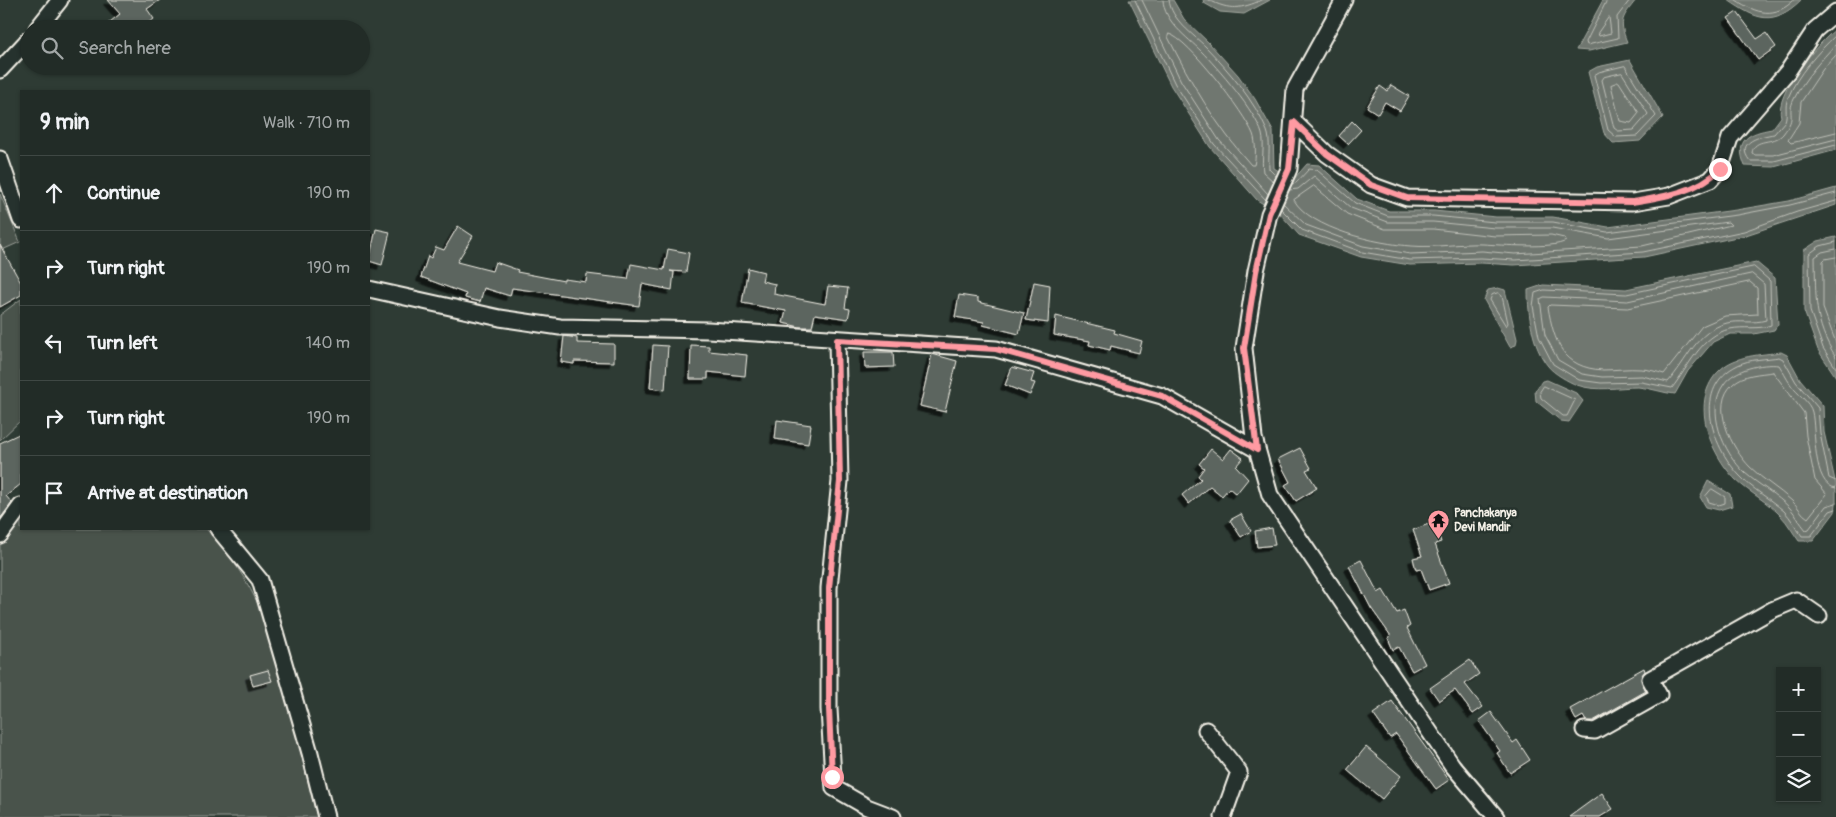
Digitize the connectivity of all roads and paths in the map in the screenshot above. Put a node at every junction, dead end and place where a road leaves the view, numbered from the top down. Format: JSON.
{"nodes":[{"id":1,"x":60,"y":0,"type":"edge"},
{"id":2,"x":1344,"y":0,"type":"edge"},
{"id":3,"x":1836,"y":12,"type":"edge"},
{"id":4,"x":44,"y":20,"type":"edge"},
{"id":5,"x":20,"y":49,"type":"edge"},
{"id":6,"x":0,"y":70,"type":"edge"},
{"id":7,"x":1294,"y":122,"type":"junction"},
{"id":8,"x":0,"y":159,"type":"edge"},
{"id":9,"x":20,"y":217,"type":"edge"},
{"id":10,"x":370,"y":289,"type":"edge"},
{"id":11,"x":837,"y":340,"type":"junction"},
{"id":12,"x":1257,"y":450,"type":"junction"},
{"id":13,"x":20,"y":507,"type":"edge"},
{"id":14,"x":219,"y":530,"type":"edge"},
{"id":15,"x":0,"y":534,"type":"edge"},
{"id":16,"x":1820,"y":616,"type":"dead end"},
{"id":17,"x":1206,"y":730,"type":"dead end"},
{"id":18,"x":1584,"y":730,"type":"dead end"},
{"id":19,"x":326,"y":817,"type":"edge"},
{"id":20,"x":894,"y":817,"type":"edge"},
{"id":21,"x":1223,"y":817,"type":"edge"},
{"id":22,"x":1496,"y":817,"type":"edge"}],
"edges":[{"from":1,"to":4,"type":"street"},
{"from":2,"to":7,"type":"street"},
{"from":3,"to":7,"type":"street"},
{"from":5,"to":6,"type":"street"},
{"from":7,"to":12,"type":"street"},
{"from":8,"to":9,"type":"street"},
{"from":10,"to":11,"type":"street"},
{"from":11,"to":12,"type":"street"},
{"from":11,"to":20,"type":"street"},
{"from":12,"to":22,"type":"street"},
{"from":13,"to":15,"type":"street"},
{"from":14,"to":19,"type":"street"},
{"from":16,"to":18,"type":"street"},
{"from":17,"to":21,"type":"street"}]}
